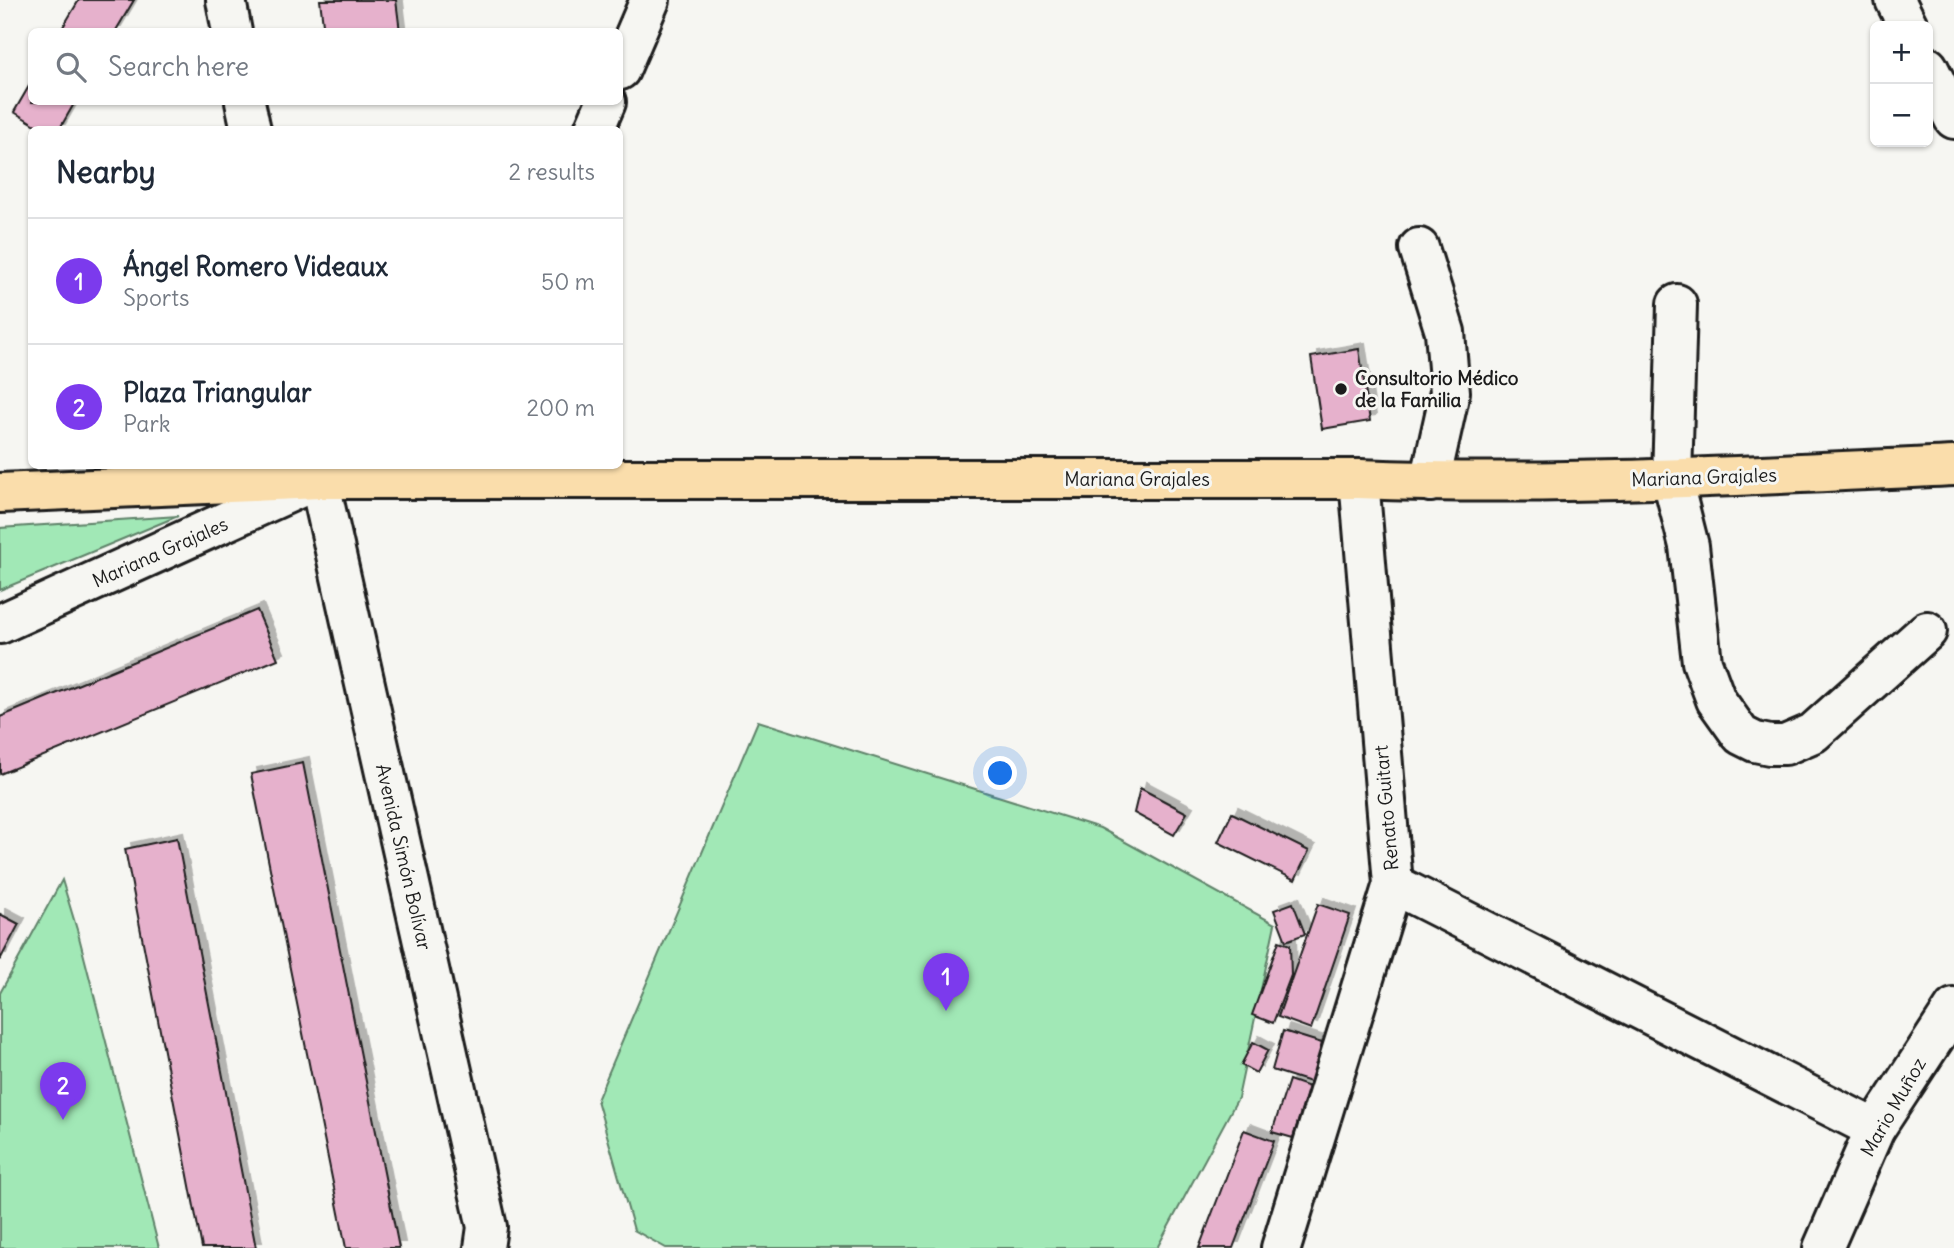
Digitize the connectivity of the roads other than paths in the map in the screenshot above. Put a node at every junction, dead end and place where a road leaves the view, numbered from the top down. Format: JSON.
{"nodes":[{"id":1,"x":226,"y":0,"type":"edge"},
{"id":2,"x":650,"y":0,"type":"edge"},
{"id":3,"x":1895,"y":0,"type":"edge"},
{"id":4,"x":1906,"y":21,"type":"edge"},
{"id":5,"x":231,"y":28,"type":"edge"},
{"id":6,"x":623,"y":63,"type":"edge"},
{"id":7,"x":1933,"y":77,"type":"edge"},
{"id":8,"x":247,"y":105,"type":"edge"},
{"id":9,"x":605,"y":105,"type":"edge"},
{"id":10,"x":1954,"y":119,"type":"edge"},
{"id":11,"x":250,"y":126,"type":"edge"},
{"id":12,"x":596,"y":126,"type":"edge"},
{"id":13,"x":1419,"y":248,"type":"dead end"},
{"id":14,"x":1677,"y":304,"type":"dead end"},
{"id":15,"x":1954,"y":466,"type":"edge"},
{"id":16,"x":318,"y":472,"type":"edge"},
{"id":17,"x":445,"y":472,"type":"edge"},
{"id":18,"x":1359,"y":479,"type":"junction"},
{"id":19,"x":1672,"y":479,"type":"junction"},
{"id":20,"x":1430,"y":482,"type":"junction"},
{"id":21,"x":0,"y":492,"type":"edge"},
{"id":22,"x":0,"y":625,"type":"edge"},
{"id":23,"x":1927,"y":631,"type":"dead end"},
{"id":24,"x":1393,"y":884,"type":"junction"},
{"id":25,"x":1954,"y":1008,"type":"edge"},
{"id":26,"x":1875,"y":1129,"type":"junction"},
{"id":27,"x":484,"y":1248,"type":"edge"},
{"id":28,"x":1281,"y":1248,"type":"edge"},
{"id":29,"x":1822,"y":1248,"type":"edge"}],
"edges":[{"from":1,"to":5,"type":"street"},
{"from":2,"to":6,"type":"street"},
{"from":3,"to":4,"type":"street"},
{"from":7,"to":10,"type":"street"},
{"from":8,"to":11,"type":"street"},
{"from":9,"to":12,"type":"street"},
{"from":13,"to":20,"type":"street"},
{"from":14,"to":19,"type":"street"},
{"from":15,"to":19,"type":"main road","name":"Mariana Grajales"},
{"from":16,"to":17,"type":"main road","name":"Mariana Grajales"},
{"from":16,"to":21,"type":"main road","name":"Mariana Grajales"},
{"from":16,"to":22,"type":"street","name":"Mariana Grajales"},
{"from":16,"to":27,"type":"street","name":"Avenida Simón Bolívar"},
{"from":17,"to":18,"type":"main road","name":"Mariana Grajales"},
{"from":18,"to":20,"type":"main road","name":"Mariana Grajales"},
{"from":18,"to":24,"type":"street","name":"Renato Guitart"},
{"from":19,"to":20,"type":"main road","name":"Mariana Grajales"},
{"from":19,"to":23,"type":"street"},
{"from":24,"to":26,"type":"street"},
{"from":24,"to":28,"type":"street","name":"Renato Guitart"},
{"from":25,"to":26,"type":"street","name":"Mario Muñoz"},
{"from":26,"to":29,"type":"street","name":"Mario Muñoz"}]}
